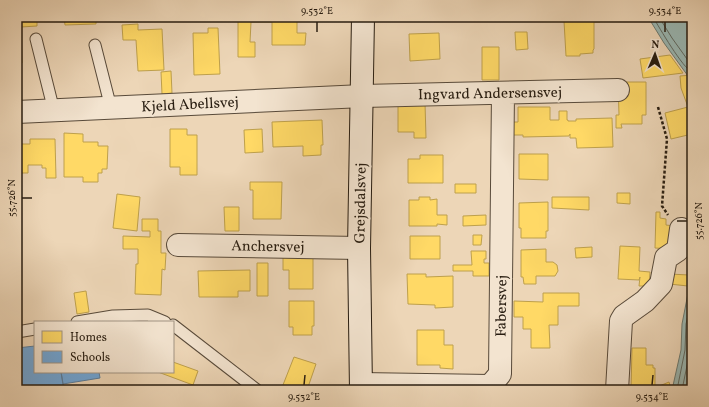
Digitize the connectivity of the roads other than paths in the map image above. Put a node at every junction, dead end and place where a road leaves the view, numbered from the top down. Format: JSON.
{"nodes":[{"id":1,"x":363,"y":17,"type":"edge"},
{"id":2,"x":36,"y":39,"type":"dead end"},
{"id":3,"x":95,"y":45,"type":"dead end"},
{"id":4,"x":618,"y":90,"type":"dead end"},
{"id":5,"x":503,"y":93,"type":"junction"},
{"id":6,"x":363,"y":96,"type":"junction"},
{"id":7,"x":111,"y":108,"type":"junction"},
{"id":8,"x":54,"y":111,"type":"junction"},
{"id":9,"x":17,"y":112,"type":"edge"},
{"id":10,"x":681,"y":229,"type":"road end"},
{"id":11,"x":178,"y":245,"type":"dead end"},
{"id":12,"x":359,"y":248,"type":"junction"},
{"id":13,"x":83,"y":321,"type":"edge"},
{"id":14,"x":163,"y":321,"type":"edge"},
{"id":15,"x":174,"y":326,"type":"edge"},
{"id":16,"x":34,"y":329,"type":"edge"},
{"id":17,"x":17,"y":332,"type":"edge"},
{"id":18,"x":361,"y":387,"type":"edge"},
{"id":19,"x":257,"y":390,"type":"edge"},
{"id":20,"x":617,"y":390,"type":"edge"}],
"edges":[{"from":1,"to":6,"type":"street","name":"Grejsdalsvej"},
{"from":2,"to":8,"type":"lane"},
{"from":3,"to":7,"type":"lane"},
{"from":4,"to":5,"type":"street","name":"Ingvard Andersensvej"},
{"from":5,"to":6,"type":"street","name":"Ingvard Andersensvej"},
{"from":5,"to":18,"type":"street","name":"Fabersvej"},
{"from":6,"to":7,"type":"street","name":"Kjeld Abellsvej"},
{"from":6,"to":12,"type":"street","name":"Grejsdalsvej"},
{"from":7,"to":8,"type":"street","name":"Kjeld Abellsvej"},
{"from":8,"to":9,"type":"street","name":"Kjeld Abellsvej"},
{"from":10,"to":20,"type":"street"},
{"from":11,"to":12,"type":"street","name":"Anchersvej"},
{"from":12,"to":18,"type":"street","name":"Grejsdalsvej"},
{"from":13,"to":14,"type":"lane"},
{"from":15,"to":19,"type":"lane"},
{"from":16,"to":17,"type":"lane"}]}
